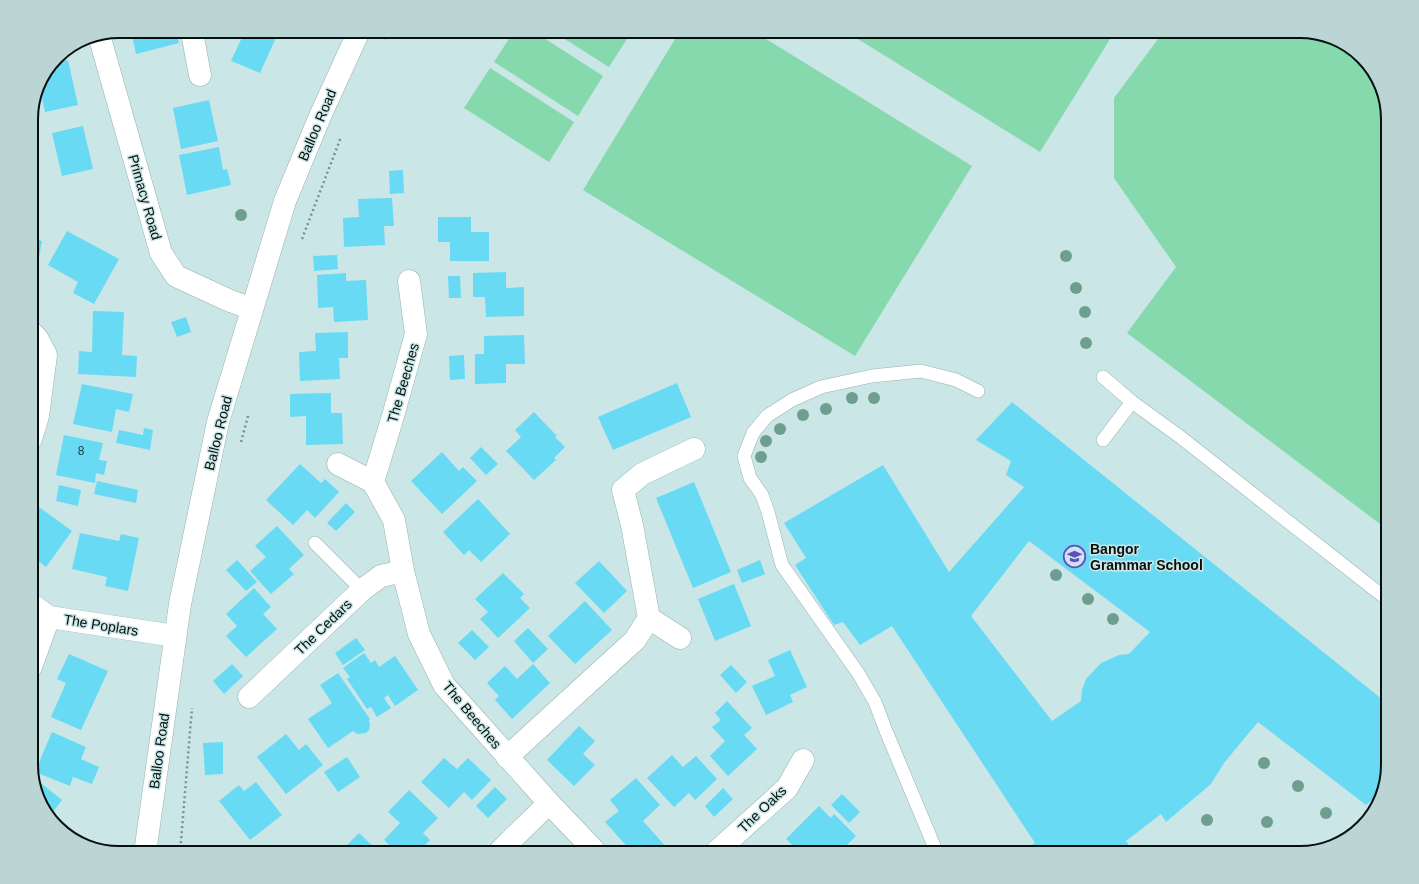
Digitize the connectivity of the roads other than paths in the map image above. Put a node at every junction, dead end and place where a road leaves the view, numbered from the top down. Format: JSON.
{"nodes":[{"id":1,"x":194,"y":38,"type":"edge"},
{"id":2,"x":356,"y":38,"type":"edge"},
{"id":3,"x":101,"y":40,"type":"edge"},
{"id":4,"x":200,"y":75,"type":"dead end"},
{"id":5,"x":409,"y":281,"type":"dead end"},
{"id":6,"x":252,"y":309,"type":"junction"},
{"id":7,"x":38,"y":340,"type":"edge"},
{"id":8,"x":1103,"y":377,"type":"dead end"},
{"id":9,"x":978,"y":391,"type":"dead end"},
{"id":10,"x":1132,"y":402,"type":"junction"},
{"id":11,"x":38,"y":416,"type":"edge"},
{"id":12,"x":1103,"y":440,"type":"dead end"},
{"id":13,"x":694,"y":449,"type":"dead end"},
{"id":14,"x":338,"y":464,"type":"dead end"},
{"id":15,"x":373,"y":482,"type":"junction"},
{"id":16,"x":315,"y":543,"type":"dead end"},
{"id":17,"x":403,"y":571,"type":"junction"},
{"id":18,"x":362,"y":590,"type":"junction"},
{"id":19,"x":1381,"y":595,"type":"edge"},
{"id":20,"x":38,"y":609,"type":"edge"},
{"id":21,"x":49,"y":617,"type":"junction"},
{"id":22,"x":649,"y":618,"type":"junction"},
{"id":23,"x":175,"y":636,"type":"junction"},
{"id":24,"x":680,"y":638,"type":"dead end"},
{"id":25,"x":38,"y":648,"type":"edge"},
{"id":26,"x":249,"y":697,"type":"dead end"},
{"id":27,"x":507,"y":757,"type":"junction"},
{"id":28,"x":803,"y":760,"type":"dead end"},
{"id":29,"x":549,"y":803,"type":"junction"},
{"id":30,"x":145,"y":846,"type":"edge"},
{"id":31,"x":505,"y":846,"type":"edge"},
{"id":32,"x":590,"y":846,"type":"edge"},
{"id":33,"x":723,"y":846,"type":"edge"},
{"id":34,"x":934,"y":846,"type":"edge"}],
"edges":[{"from":1,"to":4,"type":"street"},
{"from":2,"to":6,"type":"street","name":"Balloo Road"},
{"from":3,"to":6,"type":"street","name":"Primacy Road"},
{"from":5,"to":15,"type":"street","name":"The Beeches"},
{"from":6,"to":23,"type":"street","name":"Balloo Road"},
{"from":7,"to":11,"type":"street"},
{"from":8,"to":10,"type":"lane"},
{"from":9,"to":34,"type":"lane"},
{"from":10,"to":12,"type":"lane"},
{"from":10,"to":19,"type":"lane"},
{"from":13,"to":22,"type":"street"},
{"from":14,"to":15,"type":"street"},
{"from":15,"to":17,"type":"street","name":"The Beeches"},
{"from":16,"to":18,"type":"lane"},
{"from":17,"to":18,"type":"street","name":"The Cedars"},
{"from":17,"to":27,"type":"street","name":"The Beeches"},
{"from":18,"to":26,"type":"street","name":"The Cedars"},
{"from":20,"to":21,"type":"street","name":"The Poplars"},
{"from":21,"to":23,"type":"street","name":"The Poplars"},
{"from":21,"to":25,"type":"street"},
{"from":22,"to":24,"type":"street"},
{"from":22,"to":27,"type":"street"},
{"from":23,"to":30,"type":"street","name":"Balloo Road"},
{"from":27,"to":29,"type":"street","name":"The Beeches"},
{"from":28,"to":33,"type":"street","name":"The Oaks"},
{"from":29,"to":31,"type":"street"},
{"from":29,"to":32,"type":"street","name":"The Beeches"}]}
